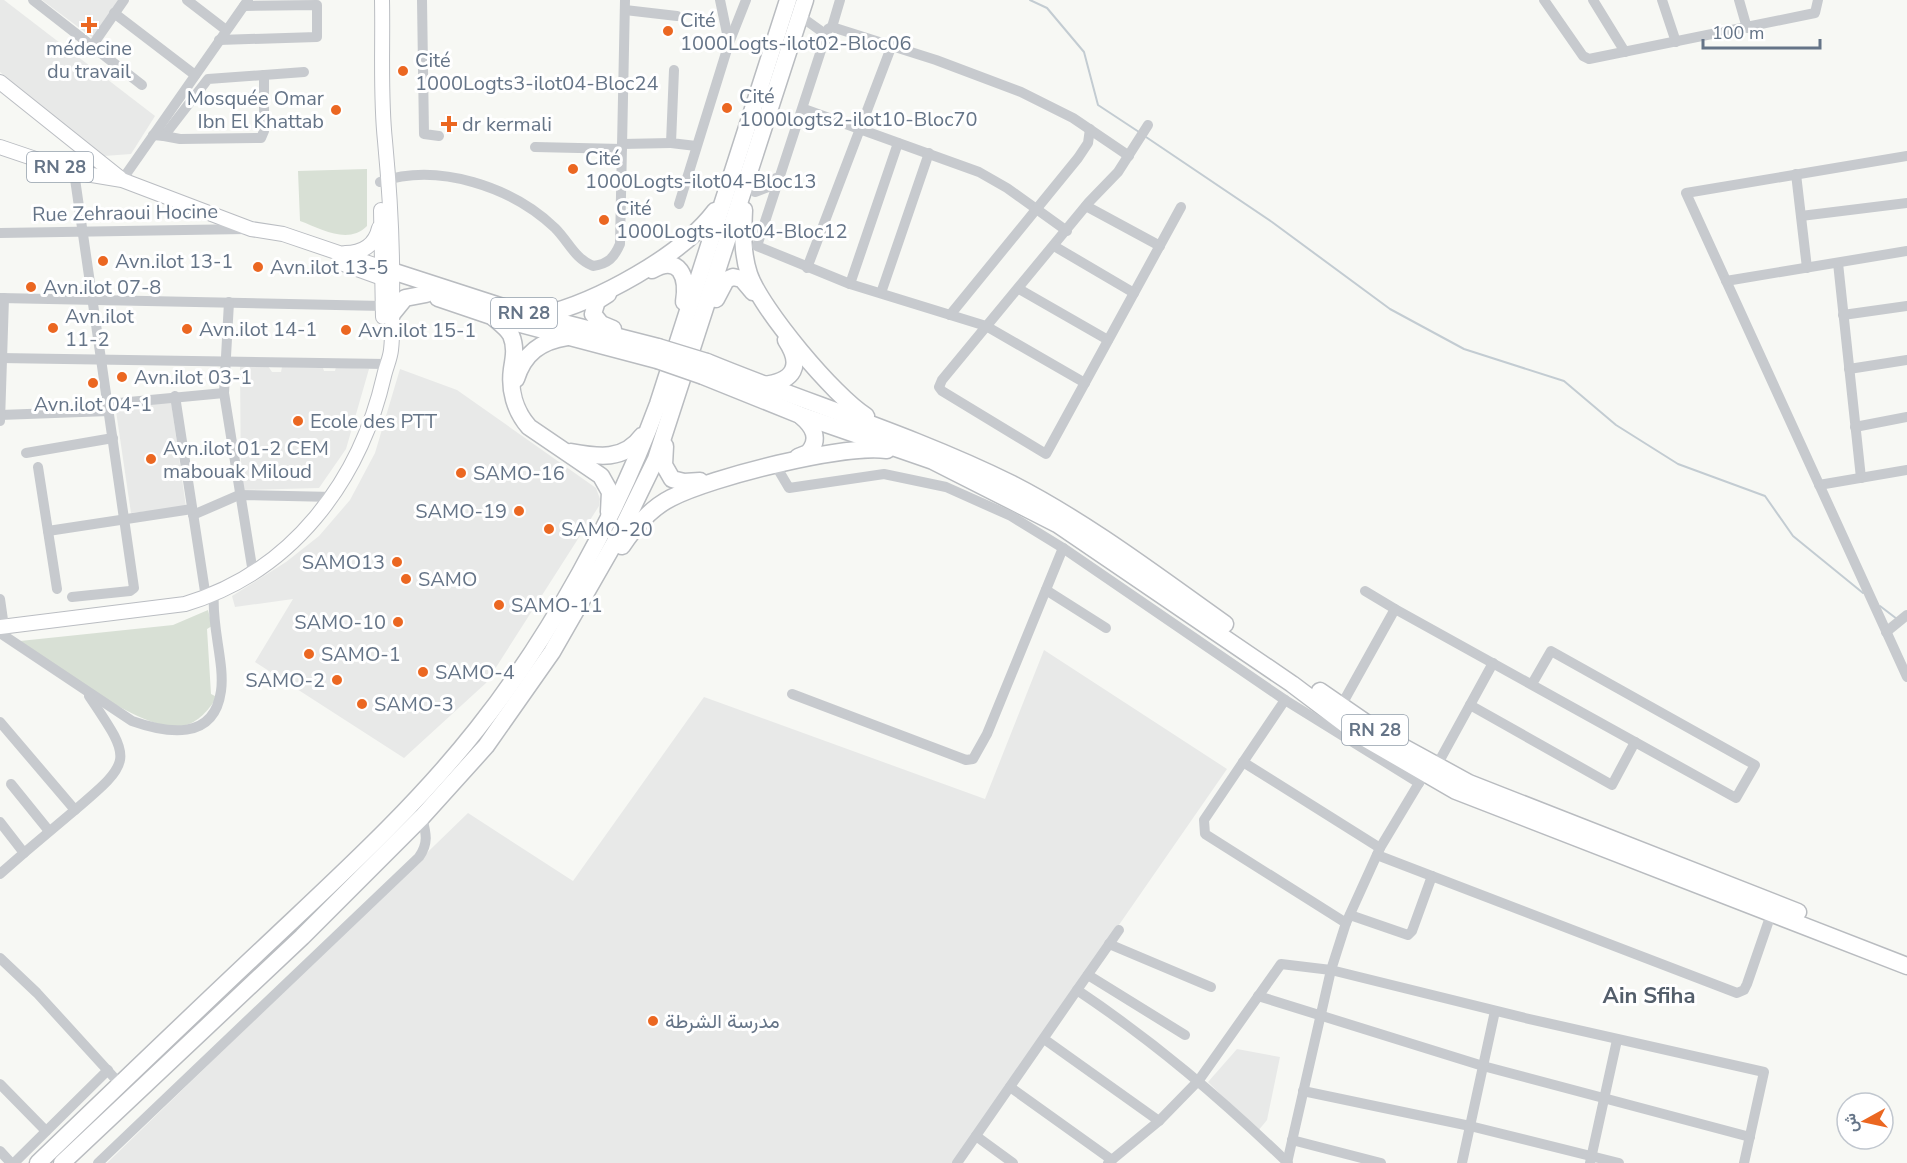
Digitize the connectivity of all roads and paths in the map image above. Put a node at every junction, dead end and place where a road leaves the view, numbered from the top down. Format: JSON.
{"nodes":[{"id":1,"x":33,"y":0,"type":"edge"},
{"id":2,"x":124,"y":0,"type":"edge"},
{"id":3,"x":188,"y":0,"type":"edge"},
{"id":4,"x":382,"y":0,"type":"edge"},
{"id":5,"x":422,"y":0,"type":"edge"},
{"id":6,"x":720,"y":0,"type":"edge"},
{"id":7,"x":746,"y":0,"type":"edge"},
{"id":8,"x":788,"y":0,"type":"edge"},
{"id":9,"x":840,"y":0,"type":"edge"},
{"id":10,"x":1544,"y":0,"type":"edge"},
{"id":11,"x":1593,"y":0,"type":"edge"},
{"id":12,"x":1662,"y":0,"type":"edge"},
{"id":13,"x":1739,"y":0,"type":"edge"},
{"id":14,"x":1818,"y":0,"type":"edge"},
{"id":15,"x":246,"y":3,"type":"edge"},
{"id":16,"x":625,"y":5,"type":"edge"},
{"id":17,"x":802,"y":8,"type":"edge"},
{"id":18,"x":114,"y":14,"type":"junction"},
{"id":19,"x":677,"y":16,"type":"dead end"},
{"id":20,"x":832,"y":27,"type":"junction"},
{"id":21,"x":1747,"y":28,"type":"junction"},
{"id":22,"x":226,"y":30,"type":"junction"},
{"id":23,"x":219,"y":40,"type":"junction"},
{"id":24,"x":729,"y":42,"type":"junction"},
{"id":25,"x":825,"y":42,"type":"junction"},
{"id":26,"x":1676,"y":42,"type":"junction"},
{"id":27,"x":892,"y":45,"type":"junction"},
{"id":28,"x":92,"y":46,"type":"junction"},
{"id":29,"x":1625,"y":52,"type":"junction"},
{"id":30,"x":674,"y":70,"type":"dead end"},
{"id":31,"x":304,"y":72,"type":"dead end"},
{"id":32,"x":195,"y":75,"type":"junction"},
{"id":33,"x":264,"y":75,"type":"junction"},
{"id":34,"x":0,"y":82,"type":"edge"},
{"id":35,"x":142,"y":85,"type":"dead end"},
{"id":36,"x":804,"y":109,"type":"junction"},
{"id":37,"x":1148,"y":125,"type":"dead end"},
{"id":38,"x":860,"y":129,"type":"junction"},
{"id":39,"x":1090,"y":129,"type":"junction"},
{"id":40,"x":153,"y":135,"type":"junction"},
{"id":41,"x":165,"y":136,"type":"junction"},
{"id":42,"x":439,"y":136,"type":"dead end"},
{"id":43,"x":671,"y":143,"type":"junction"},
{"id":44,"x":898,"y":143,"type":"junction"},
{"id":45,"x":622,"y":146,"type":"junction"},
{"id":46,"x":696,"y":146,"type":"junction"},
{"id":47,"x":0,"y":147,"type":"edge"},
{"id":48,"x":535,"y":147,"type":"dead end"},
{"id":49,"x":929,"y":153,"type":"junction"},
{"id":50,"x":1129,"y":156,"type":"junction"},
{"id":51,"x":1907,"y":156,"type":"edge"},
{"id":52,"x":74,"y":172,"type":"junction"},
{"id":53,"x":780,"y":174,"type":"junction"},
{"id":54,"x":1796,"y":174,"type":"junction"},
{"id":55,"x":122,"y":180,"type":"junction"},
{"id":56,"x":385,"y":180,"type":"junction"},
{"id":57,"x":746,"y":180,"type":"junction"},
{"id":58,"x":723,"y":201,"type":"junction"},
{"id":59,"x":1907,"y":203,"type":"edge"},
{"id":60,"x":679,"y":204,"type":"dead end"},
{"id":61,"x":1086,"y":206,"type":"junction"},
{"id":62,"x":1182,"y":207,"type":"dead end"},
{"id":63,"x":1037,"y":210,"type":"junction"},
{"id":64,"x":1801,"y":216,"type":"junction"},
{"id":65,"x":381,"y":221,"type":"junction"},
{"id":66,"x":251,"y":229,"type":"junction"},
{"id":67,"x":1066,"y":231,"type":"junction"},
{"id":68,"x":0,"y":233,"type":"edge"},
{"id":69,"x":83,"y":233,"type":"junction"},
{"id":70,"x":1054,"y":246,"type":"junction"},
{"id":71,"x":1160,"y":246,"type":"junction"},
{"id":72,"x":1907,"y":251,"type":"edge"},
{"id":73,"x":341,"y":254,"type":"junction"},
{"id":74,"x":1838,"y":263,"type":"junction"},
{"id":75,"x":807,"y":268,"type":"junction"},
{"id":76,"x":1807,"y":268,"type":"junction"},
{"id":77,"x":387,"y":275,"type":"junction"},
{"id":78,"x":1726,"y":281,"type":"junction"},
{"id":79,"x":850,"y":284,"type":"junction"},
{"id":80,"x":1019,"y":289,"type":"junction"},
{"id":81,"x":881,"y":293,"type":"junction"},
{"id":82,"x":1134,"y":293,"type":"junction"},
{"id":83,"x":426,"y":294,"type":"junction"},
{"id":84,"x":2,"y":298,"type":"edge"},
{"id":85,"x":94,"y":300,"type":"junction"},
{"id":86,"x":230,"y":302,"type":"junction"},
{"id":87,"x":1907,"y":306,"type":"edge"},
{"id":88,"x":387,"y":310,"type":"junction"},
{"id":89,"x":950,"y":315,"type":"junction"},
{"id":90,"x":1843,"y":315,"type":"junction"},
{"id":91,"x":535,"y":316,"type":"junction"},
{"id":92,"x":494,"y":317,"type":"junction"},
{"id":93,"x":986,"y":326,"type":"junction"},
{"id":94,"x":572,"y":336,"type":"junction"},
{"id":95,"x":687,"y":338,"type":"junction"},
{"id":96,"x":635,"y":339,"type":"junction"},
{"id":97,"x":1108,"y":340,"type":"junction"},
{"id":98,"x":658,"y":353,"type":"junction"},
{"id":99,"x":1,"y":358,"type":"edge"},
{"id":100,"x":226,"y":359,"type":"junction"},
{"id":101,"x":103,"y":360,"type":"junction"},
{"id":102,"x":1907,"y":360,"type":"edge"},
{"id":103,"x":386,"y":364,"type":"junction"},
{"id":104,"x":705,"y":369,"type":"junction"},
{"id":105,"x":1849,"y":369,"type":"junction"},
{"id":106,"x":1085,"y":383,"type":"junction"},
{"id":107,"x":763,"y":385,"type":"junction"},
{"id":108,"x":513,"y":391,"type":"junction"},
{"id":109,"x":224,"y":393,"type":"junction"},
{"id":110,"x":175,"y":396,"type":"junction"},
{"id":111,"x":109,"y":408,"type":"junction"},
{"id":112,"x":672,"y":411,"type":"junction"},
{"id":113,"x":800,"y":415,"type":"junction"},
{"id":114,"x":0,"y":417,"type":"edge"},
{"id":115,"x":1907,"y":417,"type":"edge"},
{"id":116,"x":650,"y":425,"type":"junction"},
{"id":117,"x":885,"y":427,"type":"junction"},
{"id":118,"x":1855,"y":427,"type":"junction"},
{"id":119,"x":113,"y":438,"type":"junction"},
{"id":120,"x":566,"y":451,"type":"junction"},
{"id":121,"x":26,"y":453,"type":"dead end"},
{"id":122,"x":912,"y":453,"type":"junction"},
{"id":123,"x":776,"y":466,"type":"junction"},
{"id":124,"x":38,"y":467,"type":"dead end"},
{"id":125,"x":1907,"y":471,"type":"edge"},
{"id":126,"x":1861,"y":478,"type":"junction"},
{"id":127,"x":1819,"y":485,"type":"junction"},
{"id":128,"x":239,"y":495,"type":"junction"},
{"id":129,"x":334,"y":496,"type":"junction"},
{"id":130,"x":193,"y":512,"type":"junction"},
{"id":131,"x":125,"y":519,"type":"junction"},
{"id":132,"x":607,"y":522,"type":"junction"},
{"id":133,"x":48,"y":531,"type":"junction"},
{"id":134,"x":1063,"y":548,"type":"junction"},
{"id":135,"x":253,"y":573,"type":"junction"},
{"id":136,"x":593,"y":581,"type":"junction"},
{"id":137,"x":57,"y":589,"type":"dead end"},
{"id":138,"x":1046,"y":590,"type":"junction"},
{"id":139,"x":1365,"y":591,"type":"dead end"},
{"id":140,"x":210,"y":596,"type":"junction"},
{"id":141,"x":72,"y":597,"type":"dead end"},
{"id":142,"x":0,"y":599,"type":"edge"},
{"id":143,"x":1395,"y":609,"type":"junction"},
{"id":144,"x":1907,"y":615,"type":"edge"},
{"id":145,"x":1106,"y":628,"type":"dead end"},
{"id":146,"x":1,"y":629,"type":"edge"},
{"id":147,"x":1886,"y":632,"type":"junction"},
{"id":148,"x":1493,"y":663,"type":"junction"},
{"id":149,"x":1905,"y":664,"type":"edge"},
{"id":150,"x":1907,"y":677,"type":"edge"},
{"id":151,"x":1532,"y":684,"type":"junction"},
{"id":152,"x":85,"y":691,"type":"junction"},
{"id":153,"x":792,"y":694,"type":"dead end"},
{"id":154,"x":1285,"y":700,"type":"junction"},
{"id":155,"x":1470,"y":705,"type":"junction"},
{"id":156,"x":1341,"y":706,"type":"junction"},
{"id":157,"x":0,"y":722,"type":"edge"},
{"id":158,"x":1635,"y":742,"type":"junction"},
{"id":159,"x":1243,"y":762,"type":"junction"},
{"id":160,"x":1427,"y":774,"type":"junction"},
{"id":161,"x":10,"y":784,"type":"dead end"},
{"id":162,"x":75,"y":810,"type":"junction"},
{"id":163,"x":422,"y":817,"type":"junction"},
{"id":164,"x":0,"y":822,"type":"edge"},
{"id":165,"x":49,"y":831,"type":"junction"},
{"id":166,"x":1378,"y":852,"type":"junction"},
{"id":167,"x":24,"y":853,"type":"junction"},
{"id":168,"x":0,"y":874,"type":"edge"},
{"id":169,"x":1432,"y":876,"type":"junction"},
{"id":170,"x":1348,"y":919,"type":"junction"},
{"id":171,"x":1768,"y":923,"type":"dead end"},
{"id":172,"x":1119,"y":930,"type":"dead end"},
{"id":173,"x":1109,"y":944,"type":"junction"},
{"id":174,"x":1907,"y":954,"type":"edge"},
{"id":175,"x":0,"y":958,"type":"edge"},
{"id":176,"x":1907,"y":966,"type":"edge"},
{"id":177,"x":1331,"y":970,"type":"junction"},
{"id":178,"x":1088,"y":975,"type":"junction"},
{"id":179,"x":1211,"y":987,"type":"dead end"},
{"id":180,"x":1077,"y":990,"type":"junction"},
{"id":181,"x":1258,"y":996,"type":"junction"},
{"id":182,"x":1495,"y":1011,"type":"junction"},
{"id":183,"x":1320,"y":1017,"type":"junction"},
{"id":184,"x":1185,"y":1035,"type":"dead end"},
{"id":185,"x":1044,"y":1039,"type":"junction"},
{"id":186,"x":1617,"y":1040,"type":"junction"},
{"id":187,"x":1483,"y":1066,"type":"junction"},
{"id":188,"x":108,"y":1070,"type":"junction"},
{"id":189,"x":1199,"y":1080,"type":"junction"},
{"id":190,"x":0,"y":1084,"type":"edge"},
{"id":191,"x":120,"y":1084,"type":"junction"},
{"id":192,"x":1010,"y":1087,"type":"junction"},
{"id":193,"x":1303,"y":1090,"type":"junction"},
{"id":194,"x":1604,"y":1099,"type":"junction"},
{"id":195,"x":1159,"y":1121,"type":"junction"},
{"id":196,"x":1470,"y":1126,"type":"junction"},
{"id":197,"x":46,"y":1131,"type":"junction"},
{"id":198,"x":976,"y":1136,"type":"junction"},
{"id":199,"x":1750,"y":1137,"type":"junction"},
{"id":200,"x":1292,"y":1140,"type":"junction"},
{"id":201,"x":0,"y":1151,"type":"edge"},
{"id":202,"x":1342,"y":1158,"type":"edge"},
{"id":203,"x":1591,"y":1160,"type":"edge"},
{"id":204,"x":1110,"y":1162,"type":"edge"},
{"id":205,"x":13,"y":1163,"type":"edge"},
{"id":206,"x":38,"y":1163,"type":"edge"},
{"id":207,"x":62,"y":1163,"type":"edge"},
{"id":208,"x":98,"y":1163,"type":"edge"},
{"id":209,"x":957,"y":1163,"type":"edge"},
{"id":210,"x":1013,"y":1163,"type":"edge"},
{"id":211,"x":1288,"y":1163,"type":"edge"},
{"id":212,"x":1381,"y":1163,"type":"edge"},
{"id":213,"x":1462,"y":1163,"type":"edge"},
{"id":214,"x":1619,"y":1163,"type":"edge"},
{"id":215,"x":1744,"y":1163,"type":"edge"}],
"edges":[{"from":1,"to":28,"type":"street"},
{"from":2,"to":18,"type":"street"},
{"from":3,"to":22,"type":"street"},
{"from":4,"to":56,"type":"main road"},
{"from":5,"to":42,"type":"street"},
{"from":6,"to":24,"type":"street"},
{"from":7,"to":24,"type":"street"},
{"from":8,"to":58,"type":"highway"},
{"from":9,"to":20,"type":"street"},
{"from":10,"to":29,"type":"street"},
{"from":11,"to":29,"type":"street"},
{"from":12,"to":26,"type":"street"},
{"from":13,"to":21,"type":"street"},
{"from":14,"to":21,"type":"street"},
{"from":15,"to":22,"type":"street"},
{"from":15,"to":23,"type":"street"},
{"from":16,"to":19,"type":"street"},
{"from":16,"to":45,"type":"street"},
{"from":17,"to":25,"type":"street"},
{"from":17,"to":57,"type":"highway"},
{"from":18,"to":28,"type":"street"},
{"from":18,"to":32,"type":"street"},
{"from":20,"to":25,"type":"street"},
{"from":20,"to":27,"type":"street"},
{"from":21,"to":26,"type":"street"},
{"from":22,"to":23,"type":"street"},
{"from":23,"to":32,"type":"street"},
{"from":24,"to":46,"type":"street"},
{"from":25,"to":36,"type":"street"},
{"from":26,"to":29,"type":"street"},
{"from":27,"to":38,"type":"street"},
{"from":27,"to":39,"type":"street"},
{"from":28,"to":35,"type":"street"},
{"from":30,"to":43,"type":"street"},
{"from":31,"to":33,"type":"street"},
{"from":32,"to":40,"type":"street"},
{"from":33,"to":41,"type":"street"},
{"from":33,"to":41,"type":"street"},
{"from":34,"to":55,"type":"main road"},
{"from":36,"to":38,"type":"street"},
{"from":36,"to":53,"type":"street"},
{"from":37,"to":50,"type":"street"},
{"from":38,"to":44,"type":"street"},
{"from":38,"to":75,"type":"street"},
{"from":39,"to":50,"type":"street"},
{"from":39,"to":63,"type":"street"},
{"from":40,"to":41,"type":"street"},
{"from":40,"to":55,"type":"street"},
{"from":43,"to":45,"type":"street"},
{"from":43,"to":46,"type":"street"},
{"from":44,"to":49,"type":"street"},
{"from":44,"to":79,"type":"street"},
{"from":45,"to":48,"type":"street"},
{"from":45,"to":56,"type":"street"},
{"from":46,"to":60,"type":"street"},
{"from":47,"to":52,"type":"main road","number":"RN 28"},
{"from":49,"to":63,"type":"street"},
{"from":49,"to":81,"type":"street"},
{"from":50,"to":61,"type":"street"},
{"from":51,"to":54,"type":"street"},
{"from":52,"to":55,"type":"main road","number":"RN 28"},
{"from":52,"to":69,"type":"street"},
{"from":53,"to":57,"type":"street"},
{"from":53,"to":75,"type":"street"},
{"from":54,"to":64,"type":"street"},
{"from":54,"to":78,"type":"street"},
{"from":55,"to":66,"type":"main road","number":"RN 28"},
{"from":56,"to":65,"type":"main road"},
{"from":56,"to":77,"type":"main road"},
{"from":57,"to":95,"type":"highway"},
{"from":57,"to":117,"type":"highway"},
{"from":58,"to":91,"type":"highway"},
{"from":58,"to":95,"type":"highway"},
{"from":59,"to":64,"type":"street"},
{"from":61,"to":67,"type":"street"},
{"from":61,"to":71,"type":"street"},
{"from":62,"to":71,"type":"street"},
{"from":63,"to":67,"type":"street"},
{"from":63,"to":89,"type":"street"},
{"from":64,"to":76,"type":"street"},
{"from":65,"to":73,"type":"main road"},
{"from":65,"to":77,"type":"main road"},
{"from":66,"to":69,"type":"street","name":"Rue Zehraoui Hocine"},
{"from":66,"to":73,"type":"main road","number":"RN 28"},
{"from":66,"to":77,"type":"main road"},
{"from":67,"to":70,"type":"street"},
{"from":68,"to":69,"type":"street","name":"Rue Zehraoui Hocine"},
{"from":69,"to":85,"type":"street"},
{"from":70,"to":80,"type":"street"},
{"from":70,"to":82,"type":"street"},
{"from":71,"to":82,"type":"street"},
{"from":72,"to":74,"type":"street"},
{"from":73,"to":77,"type":"main road","number":"RN 28"},
{"from":74,"to":76,"type":"street"},
{"from":74,"to":90,"type":"street"},
{"from":75,"to":79,"type":"street"},
{"from":76,"to":78,"type":"street"},
{"from":77,"to":83,"type":"highway"},
{"from":77,"to":88,"type":"main road"},
{"from":77,"to":91,"type":"highway","number":"RN 28"},
{"from":78,"to":127,"type":"street"},
{"from":79,"to":81,"type":"street"},
{"from":80,"to":93,"type":"street"},
{"from":80,"to":97,"type":"street"},
{"from":81,"to":89,"type":"street"},
{"from":82,"to":97,"type":"street"},
{"from":83,"to":88,"type":"highway"},
{"from":83,"to":92,"type":"highway"},
{"from":84,"to":85,"type":"street"},
{"from":84,"to":99,"type":"street"},
{"from":85,"to":86,"type":"street"},
{"from":85,"to":101,"type":"street"},
{"from":86,"to":88,"type":"street"},
{"from":86,"to":100,"type":"street"},
{"from":87,"to":90,"type":"street"},
{"from":88,"to":103,"type":"main road"},
{"from":89,"to":93,"type":"street"},
{"from":90,"to":105,"type":"street"},
{"from":91,"to":96,"type":"highway","number":"RN 28"},
{"from":92,"to":94,"type":"highway"},
{"from":92,"to":108,"type":"highway"},
{"from":93,"to":106,"type":"street"},
{"from":93,"to":106,"type":"street"},
{"from":94,"to":98,"type":"highway"},
{"from":94,"to":108,"type":"highway"},
{"from":95,"to":96,"type":"highway"},
{"from":95,"to":107,"type":"highway"},
{"from":95,"to":112,"type":"highway"},
{"from":95,"to":116,"type":"highway"},
{"from":96,"to":98,"type":"highway","number":"RN 28"},
{"from":97,"to":106,"type":"street"},
{"from":98,"to":104,"type":"highway","number":"RN 28","bridge":true},
{"from":99,"to":101,"type":"street"},
{"from":99,"to":114,"type":"street"},
{"from":100,"to":101,"type":"street"},
{"from":100,"to":103,"type":"street"},
{"from":100,"to":109,"type":"street"},
{"from":101,"to":111,"type":"street"},
{"from":102,"to":105,"type":"street"},
{"from":103,"to":129,"type":"main road"},
{"from":104,"to":107,"type":"highway","number":"RN 28"},
{"from":104,"to":113,"type":"highway"},
{"from":105,"to":118,"type":"street"},
{"from":107,"to":117,"type":"highway","number":"RN 28"},
{"from":108,"to":120,"type":"highway"},
{"from":109,"to":110,"type":"street"},
{"from":109,"to":128,"type":"street"},
{"from":110,"to":111,"type":"street"},
{"from":110,"to":130,"type":"street"},
{"from":111,"to":114,"type":"street"},
{"from":111,"to":119,"type":"street"},
{"from":112,"to":113,"type":"highway"},
{"from":112,"to":136,"type":"highway"},
{"from":113,"to":122,"type":"highway"},
{"from":115,"to":118,"type":"street"},
{"from":116,"to":120,"type":"highway"},
{"from":116,"to":132,"type":"highway"},
{"from":117,"to":156,"type":"highway","number":"RN 28"},
{"from":118,"to":126,"type":"street"},
{"from":119,"to":121,"type":"street"},
{"from":119,"to":131,"type":"street"},
{"from":120,"to":132,"type":"highway"},
{"from":122,"to":123,"type":"highway"},
{"from":122,"to":160,"type":"highway","number":"RN 28"},
{"from":123,"to":134,"type":"street"},
{"from":123,"to":136,"type":"highway"},
{"from":124,"to":133,"type":"street"},
{"from":125,"to":126,"type":"street"},
{"from":126,"to":127,"type":"street"},
{"from":127,"to":147,"type":"street"},
{"from":128,"to":129,"type":"street"},
{"from":128,"to":130,"type":"street"},
{"from":128,"to":135,"type":"street"},
{"from":129,"to":135,"type":"main road"},
{"from":130,"to":131,"type":"street"},
{"from":130,"to":140,"type":"street"},
{"from":131,"to":133,"type":"street"},
{"from":131,"to":141,"type":"street"},
{"from":132,"to":191,"type":"highway"},
{"from":133,"to":137,"type":"street"},
{"from":134,"to":138,"type":"street"},
{"from":134,"to":154,"type":"street"},
{"from":135,"to":140,"type":"main road"},
{"from":136,"to":163,"type":"highway"},
{"from":138,"to":145,"type":"street"},
{"from":138,"to":153,"type":"street"},
{"from":139,"to":143,"type":"street"},
{"from":140,"to":146,"type":"main road"},
{"from":140,"to":152,"type":"street"},
{"from":142,"to":146,"type":"street"},
{"from":143,"to":148,"type":"street"},
{"from":143,"to":156,"type":"street"},
{"from":144,"to":147,"type":"street"},
{"from":146,"to":152,"type":"street"},
{"from":147,"to":149,"type":"street"},
{"from":148,"to":151,"type":"street"},
{"from":148,"to":155,"type":"street"},
{"from":149,"to":150,"type":"street"},
{"from":151,"to":158,"type":"street"},
{"from":151,"to":158,"type":"street"},
{"from":152,"to":162,"type":"street"},
{"from":154,"to":159,"type":"street"},
{"from":154,"to":160,"type":"street"},
{"from":155,"to":158,"type":"street"},
{"from":155,"to":160,"type":"street"},
{"from":156,"to":160,"type":"highway","number":"RN 28"},
{"from":157,"to":162,"type":"street"},
{"from":159,"to":166,"type":"street"},
{"from":159,"to":170,"type":"street"},
{"from":160,"to":166,"type":"street"},
{"from":160,"to":174,"type":"highway","number":"RN 28"},
{"from":160,"to":176,"type":"highway","number":"RN 28"},
{"from":161,"to":165,"type":"street"},
{"from":162,"to":165,"type":"street"},
{"from":163,"to":207,"type":"highway"},
{"from":163,"to":208,"type":"street"},
{"from":164,"to":167,"type":"street"},
{"from":165,"to":167,"type":"street"},
{"from":166,"to":169,"type":"street"},
{"from":166,"to":170,"type":"street"},
{"from":167,"to":168,"type":"street"},
{"from":169,"to":170,"type":"street"},
{"from":169,"to":171,"type":"street"},
{"from":170,"to":177,"type":"street"},
{"from":172,"to":173,"type":"street"},
{"from":173,"to":178,"type":"street"},
{"from":173,"to":179,"type":"street"},
{"from":175,"to":188,"type":"street"},
{"from":177,"to":181,"type":"street"},
{"from":177,"to":182,"type":"street"},
{"from":177,"to":183,"type":"street"},
{"from":178,"to":180,"type":"street"},
{"from":178,"to":184,"type":"street"},
{"from":180,"to":185,"type":"street"},
{"from":180,"to":189,"type":"street"},
{"from":181,"to":183,"type":"street"},
{"from":181,"to":189,"type":"street"},
{"from":182,"to":186,"type":"street"},
{"from":182,"to":187,"type":"street"},
{"from":183,"to":187,"type":"street"},
{"from":183,"to":193,"type":"street"},
{"from":185,"to":192,"type":"street"},
{"from":185,"to":195,"type":"street"},
{"from":186,"to":194,"type":"street"},
{"from":186,"to":199,"type":"street"},
{"from":187,"to":194,"type":"street"},
{"from":187,"to":196,"type":"street"},
{"from":188,"to":191,"type":"street"},
{"from":188,"to":197,"type":"street"},
{"from":189,"to":195,"type":"street"},
{"from":189,"to":211,"type":"street"},
{"from":190,"to":197,"type":"street"},
{"from":191,"to":206,"type":"highway"},
{"from":192,"to":198,"type":"street"},
{"from":192,"to":204,"type":"street"},
{"from":193,"to":196,"type":"street"},
{"from":193,"to":200,"type":"street"},
{"from":194,"to":199,"type":"street"},
{"from":194,"to":203,"type":"street"},
{"from":195,"to":204,"type":"street"},
{"from":196,"to":203,"type":"street"},
{"from":196,"to":213,"type":"street"},
{"from":197,"to":205,"type":"street"},
{"from":198,"to":209,"type":"street"},
{"from":198,"to":210,"type":"street"},
{"from":199,"to":215,"type":"street"},
{"from":200,"to":202,"type":"street"},
{"from":200,"to":211,"type":"street"},
{"from":201,"to":205,"type":"street"},
{"from":202,"to":212,"type":"street"},
{"from":203,"to":214,"type":"street"}]}
